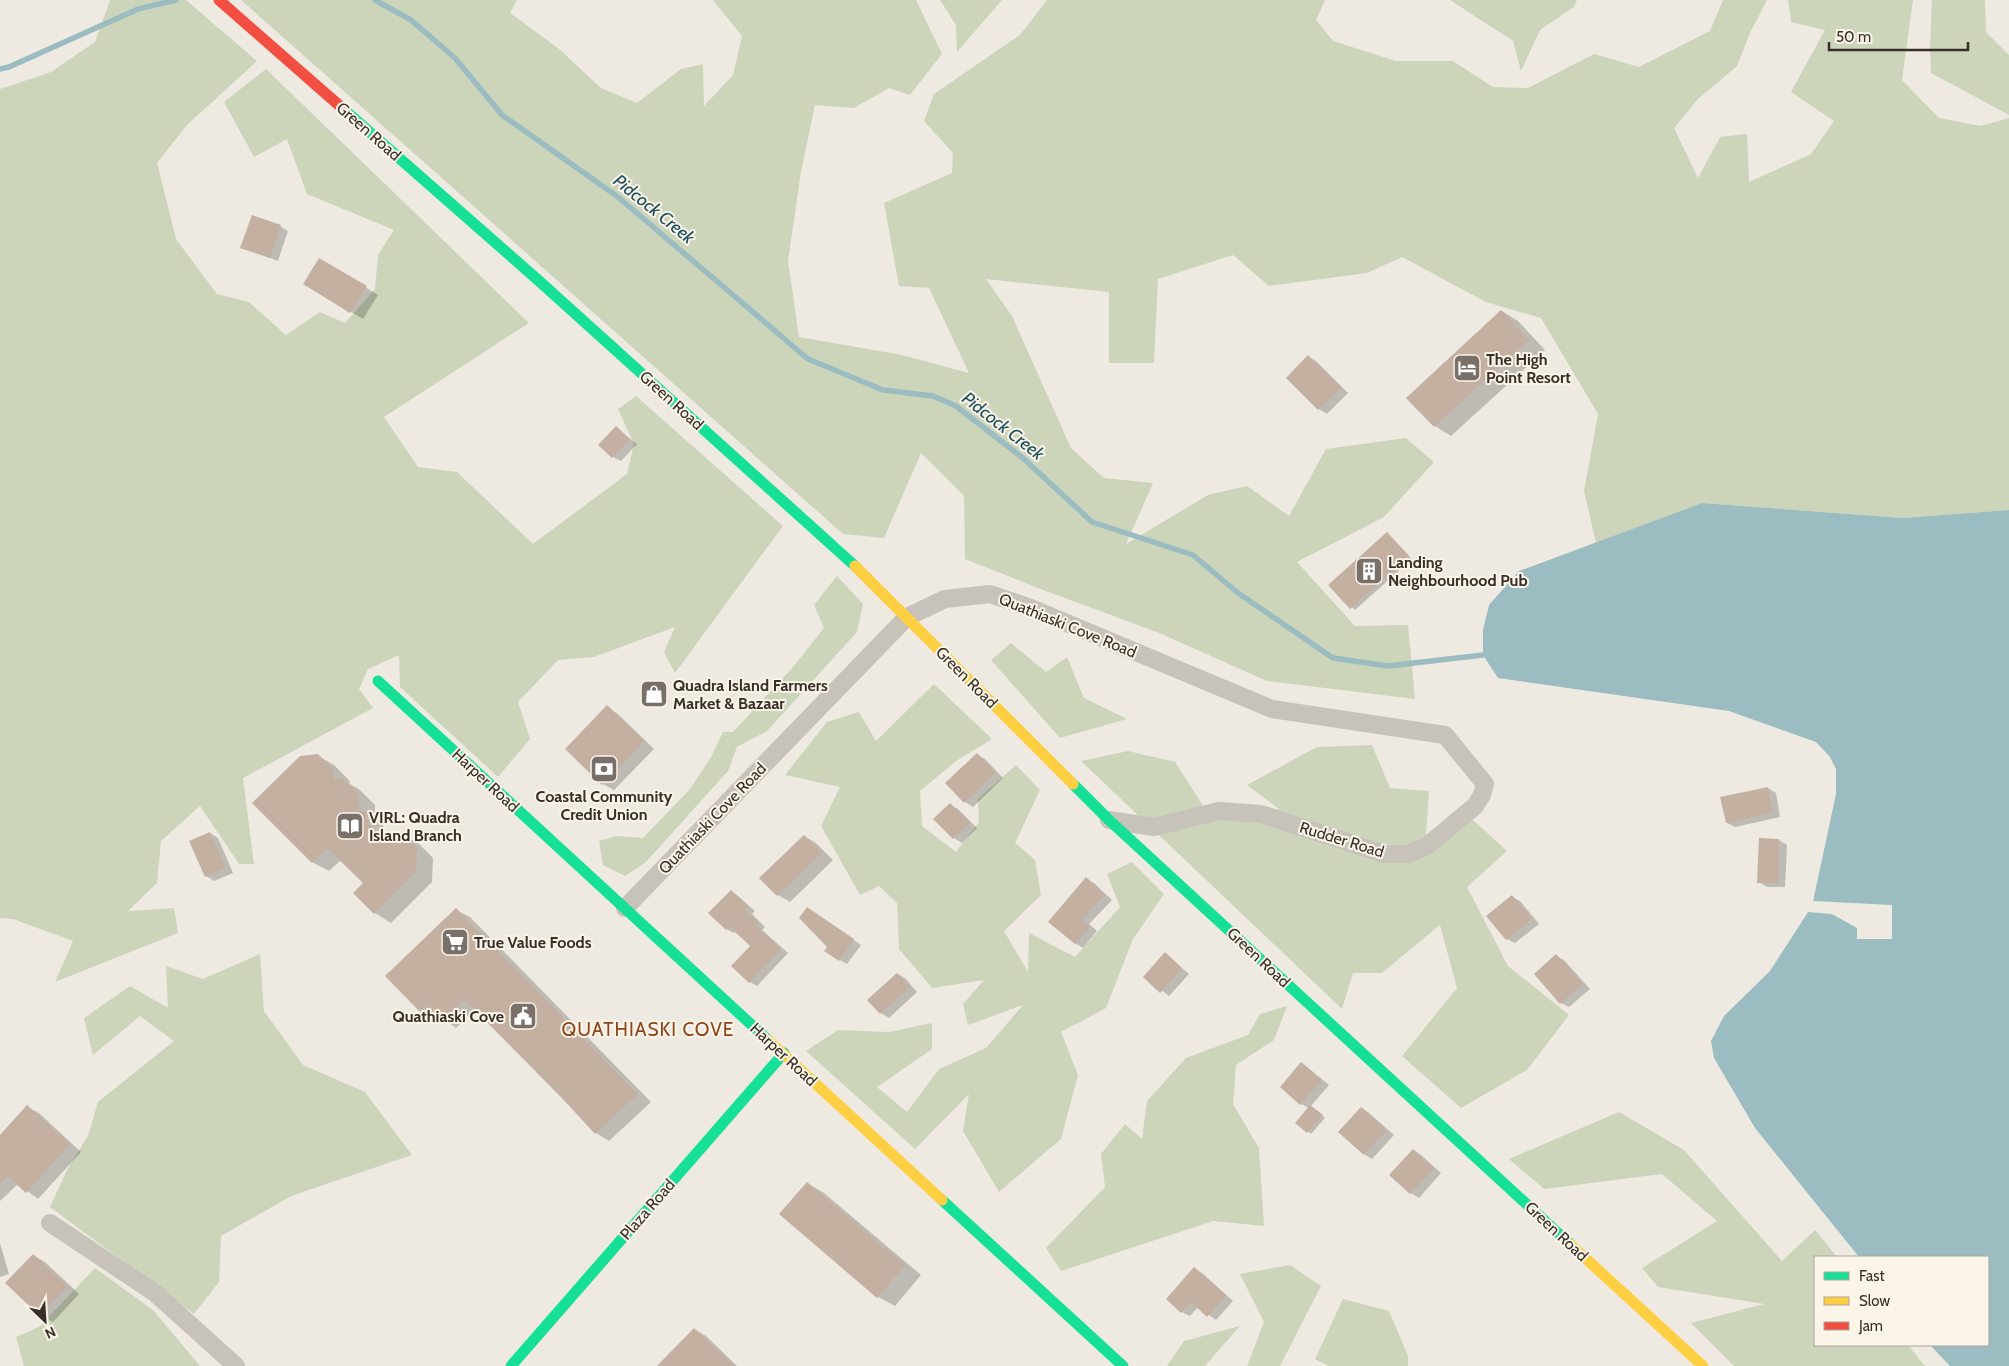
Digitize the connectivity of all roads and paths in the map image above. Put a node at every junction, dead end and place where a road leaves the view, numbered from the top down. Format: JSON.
{"nodes":[{"id":1,"x":219,"y":0,"type":"edge"},
{"id":2,"x":907,"y":617,"type":"junction"},
{"id":3,"x":378,"y":681,"type":"dead end"},
{"id":4,"x":1445,"y":735,"type":"joint"},
{"id":5,"x":1109,"y":820,"type":"junction"},
{"id":6,"x":625,"y":908,"type":"junction"},
{"id":7,"x":784,"y":1053,"type":"junction"},
{"id":8,"x":50,"y":1223,"type":"dead end"},
{"id":9,"x":236,"y":1366,"type":"edge"},
{"id":10,"x":511,"y":1366,"type":"edge"},
{"id":11,"x":1123,"y":1366,"type":"edge"},
{"id":12,"x":1703,"y":1366,"type":"edge"}],
"edges":[{"from":1,"to":2,"type":"street","name":"Green Road"},
{"from":2,"to":4,"type":"street","name":"Quathiaski Cove Road"},
{"from":2,"to":5,"type":"street","name":"Green Road"},
{"from":2,"to":6,"type":"street","name":"Quathiaski Cove Road"},
{"from":3,"to":6,"type":"street","name":"Harper Road"},
{"from":4,"to":5,"type":"street","name":"Rudder Road"},
{"from":5,"to":12,"type":"street","name":"Green Road"},
{"from":6,"to":7,"type":"street","name":"Harper Road"},
{"from":7,"to":10,"type":"street","name":"Plaza Road"},
{"from":7,"to":11,"type":"street","name":"Harper Road"},
{"from":8,"to":9,"type":"street"}]}
